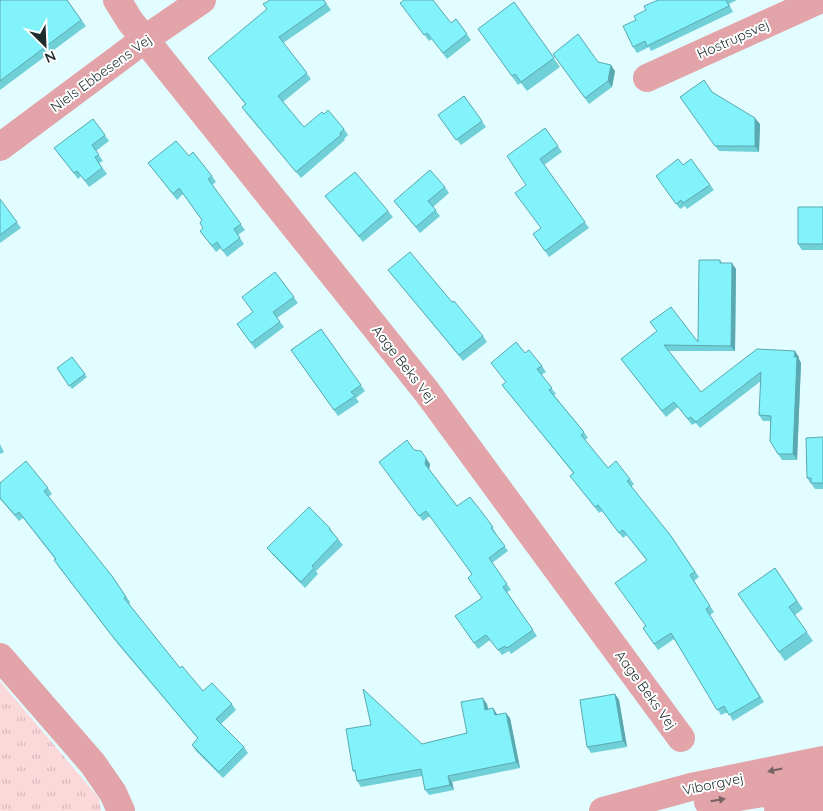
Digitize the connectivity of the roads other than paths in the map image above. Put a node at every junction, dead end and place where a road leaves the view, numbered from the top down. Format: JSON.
{"nodes":[{"id":1,"x":117,"y":0,"type":"edge"},
{"id":2,"x":202,"y":0,"type":"edge"},
{"id":3,"x":819,"y":0,"type":"edge"},
{"id":4,"x":145,"y":40,"type":"junction"},
{"id":5,"x":647,"y":78,"type":"dead end"},
{"id":6,"x":0,"y":147,"type":"edge"},
{"id":7,"x":0,"y":657,"type":"edge"},
{"id":8,"x":680,"y":738,"type":"dead end"},
{"id":9,"x":823,"y":760,"type":"edge"},
{"id":10,"x":823,"y":781,"type":"edge"},
{"id":11,"x":823,"y":800,"type":"edge"},
{"id":12,"x":121,"y":811,"type":"edge"},
{"id":13,"x":603,"y":811,"type":"edge"},
{"id":14,"x":652,"y":811,"type":"edge"},
{"id":15,"x":778,"y":811,"type":"edge"}],
"edges":[{"from":1,"to":4,"type":"street","name":"Aage Beks Vej"},
{"from":2,"to":4,"type":"street","name":"Niels Ebbesens Vej"},
{"from":3,"to":5,"type":"street","name":"Hostrupsvej"},
{"from":4,"to":6,"type":"street","name":"Niels Ebbesens Vej"},
{"from":4,"to":8,"type":"street","name":"Aage Beks Vej"},
{"from":7,"to":12,"type":"street"},
{"from":9,"to":13,"type":"street","name":"Viborgvej","one_way":true},
{"from":14,"to":10,"type":"street","one_way":true},
{"from":11,"to":15,"type":"street"}]}
